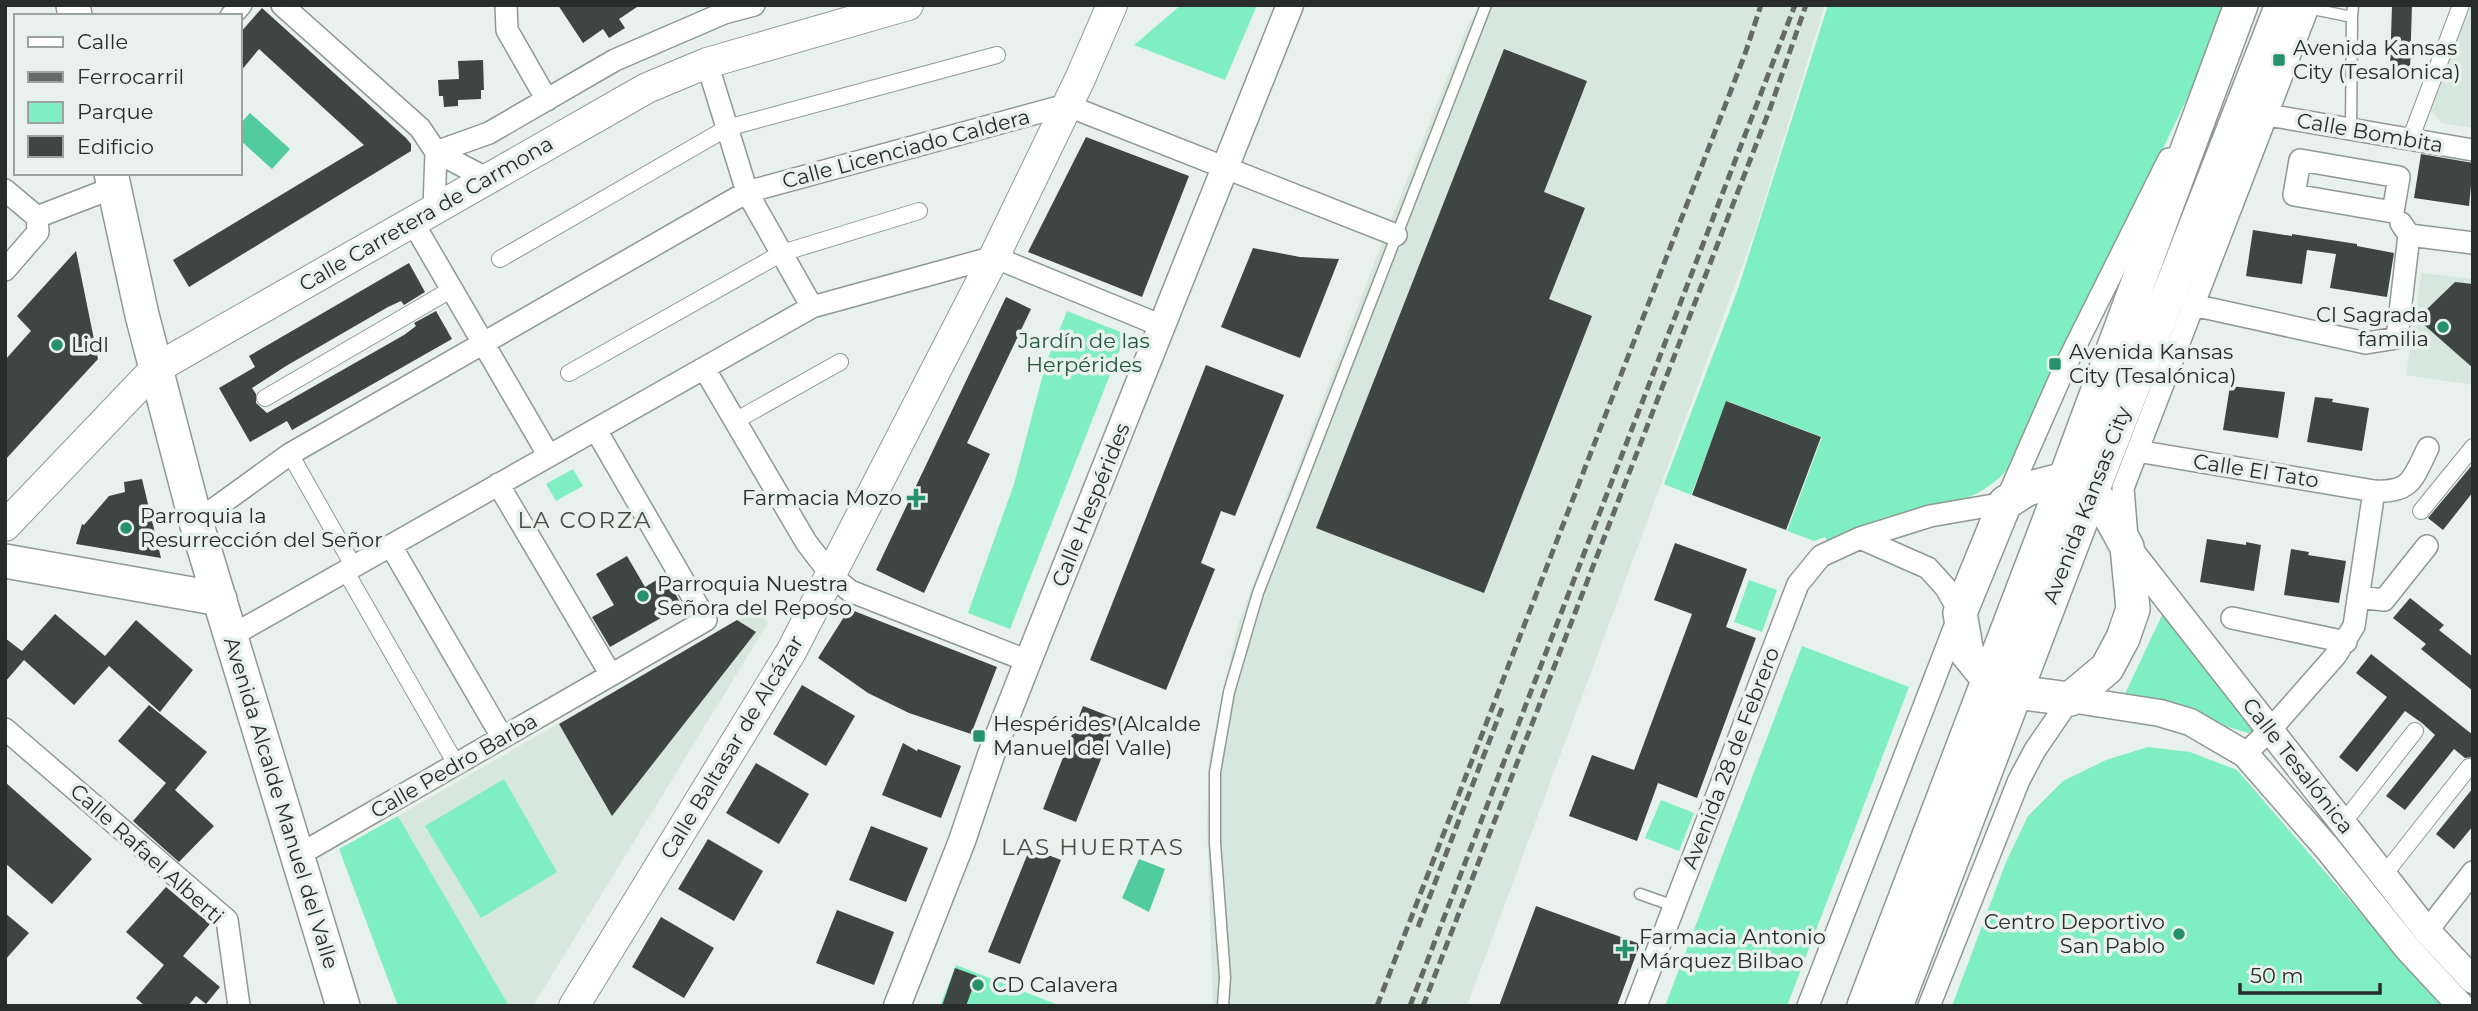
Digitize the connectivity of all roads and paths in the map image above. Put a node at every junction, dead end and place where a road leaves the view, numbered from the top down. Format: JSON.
{"nodes":[{"id":1,"x":282,"y":5,"type":"edge"},
{"id":2,"x":506,"y":5,"type":"edge"},
{"id":3,"x":754,"y":5,"type":"edge"},
{"id":4,"x":908,"y":5,"type":"edge"},
{"id":5,"x":1112,"y":5,"type":"edge"},
{"id":6,"x":1134,"y":5,"type":"edge"},
{"id":7,"x":1290,"y":5,"type":"edge"},
{"id":8,"x":1486,"y":5,"type":"edge"},
{"id":9,"x":2241,"y":5,"type":"edge"},
{"id":10,"x":2353,"y":5,"type":"edge"},
{"id":11,"x":2461,"y":5,"type":"edge"},
{"id":12,"x":2300,"y":6,"type":"edge"},
{"id":13,"x":2352,"y":18,"type":"junction"},
{"id":14,"x":997,"y":55,"type":"dead end"},
{"id":15,"x":2219,"y":60,"type":"junction"},
{"id":16,"x":707,"y":63,"type":"junction"},
{"id":17,"x":1080,"y":79,"type":"junction"},
{"id":18,"x":547,"y":100,"type":"junction"},
{"id":19,"x":1066,"y":105,"type":"junction"},
{"id":20,"x":2268,"y":115,"type":"junction"},
{"id":21,"x":727,"y":128,"type":"junction"},
{"id":22,"x":2351,"y":130,"type":"junction"},
{"id":23,"x":2410,"y":140,"type":"junction"},
{"id":24,"x":2473,"y":150,"type":"edge"},
{"id":25,"x":436,"y":152,"type":"junction"},
{"id":26,"x":1224,"y":169,"type":"junction"},
{"id":27,"x":2399,"y":177,"type":"junction"},
{"id":28,"x":486,"y":178,"type":"junction"},
{"id":29,"x":113,"y":180,"type":"edge"},
{"id":30,"x":5,"y":190,"type":"edge"},
{"id":31,"x":747,"y":192,"type":"junction"},
{"id":32,"x":919,"y":211,"type":"dead end"},
{"id":33,"x":2393,"y":212,"type":"junction"},
{"id":34,"x":423,"y":215,"type":"junction"},
{"id":35,"x":37,"y":217,"type":"junction"},
{"id":36,"x":2409,"y":234,"type":"junction"},
{"id":37,"x":1396,"y":235,"type":"junction"},
{"id":38,"x":2473,"y":243,"type":"edge"},
{"id":39,"x":782,"y":253,"type":"junction"},
{"id":40,"x":994,"y":257,"type":"junction"},
{"id":41,"x":499,"y":259,"type":"dead end"},
{"id":42,"x":5,"y":271,"type":"edge"},
{"id":43,"x":452,"y":289,"type":"junction"},
{"id":44,"x":2193,"y":305,"type":"junction"},
{"id":45,"x":812,"y":307,"type":"junction"},
{"id":46,"x":1162,"y":327,"type":"junction"},
{"id":47,"x":484,"y":343,"type":"junction"},
{"id":48,"x":840,"y":362,"type":"dead end"},
{"id":49,"x":704,"y":368,"type":"junction"},
{"id":50,"x":155,"y":369,"type":"junction"},
{"id":51,"x":569,"y":373,"type":"dead end"},
{"id":52,"x":265,"y":398,"type":"dead end"},
{"id":53,"x":735,"y":421,"type":"junction"},
{"id":54,"x":596,"y":430,"type":"junction"},
{"id":55,"x":2473,"y":447,"type":"edge"},
{"id":56,"x":2428,"y":448,"type":"dead end"},
{"id":57,"x":2137,"y":451,"type":"junction"},
{"id":58,"x":290,"y":454,"type":"junction"},
{"id":59,"x":549,"y":456,"type":"junction"},
{"id":60,"x":498,"y":484,"type":"junction"},
{"id":61,"x":2078,"y":485,"type":"junction"},
{"id":62,"x":2374,"y":491,"type":"junction"},
{"id":63,"x":2005,"y":503,"type":"junction"},
{"id":64,"x":2421,"y":511,"type":"dead end"},
{"id":65,"x":196,"y":522,"type":"junction"},
{"id":66,"x":5,"y":526,"type":"edge"},
{"id":67,"x":1860,"y":538,"type":"junction"},
{"id":68,"x":391,"y":546,"type":"junction"},
{"id":69,"x":2427,"y":546,"type":"dead end"},
{"id":70,"x":2127,"y":547,"type":"junction"},
{"id":71,"x":5,"y":561,"type":"edge"},
{"id":72,"x":350,"y":569,"type":"junction"},
{"id":73,"x":832,"y":576,"type":"junction"},
{"id":74,"x":2358,"y":597,"type":"junction"},
{"id":75,"x":220,"y":599,"type":"junction"},
{"id":76,"x":1960,"y":613,"type":"junction"},
{"id":77,"x":2232,"y":618,"type":"dead end"},
{"id":78,"x":231,"y":636,"type":"junction"},
{"id":79,"x":2346,"y":642,"type":"junction"},
{"id":80,"x":1028,"y":661,"type":"junction"},
{"id":81,"x":611,"y":675,"type":"junction"},
{"id":82,"x":2002,"y":685,"type":"junction"},
{"id":83,"x":2070,"y":699,"type":"junction"},
{"id":84,"x":5,"y":729,"type":"edge"},
{"id":85,"x":2270,"y":730,"type":"junction"},
{"id":86,"x":2415,"y":732,"type":"dead end"},
{"id":87,"x":502,"y":737,"type":"junction"},
{"id":88,"x":2245,"y":754,"type":"junction"},
{"id":89,"x":456,"y":764,"type":"junction"},
{"id":90,"x":2469,"y":767,"type":"dead end"},
{"id":91,"x":2343,"y":823,"type":"junction"},
{"id":92,"x":297,"y":856,"type":"junction"},
{"id":93,"x":2473,"y":872,"type":"edge"},
{"id":94,"x":2383,"y":876,"type":"junction"},
{"id":95,"x":1640,"y":894,"type":"dead end"},
{"id":96,"x":1674,"y":906,"type":"junction"},
{"id":97,"x":2417,"y":940,"type":"junction"},
{"id":98,"x":2473,"y":980,"type":"edge"},
{"id":99,"x":239,"y":1006,"type":"edge"},
{"id":100,"x":343,"y":1006,"type":"edge"},
{"id":101,"x":574,"y":1006,"type":"edge"},
{"id":102,"x":897,"y":1006,"type":"edge"},
{"id":103,"x":1223,"y":1006,"type":"edge"},
{"id":104,"x":1636,"y":1006,"type":"edge"},
{"id":105,"x":1808,"y":1006,"type":"edge"},
{"id":106,"x":1864,"y":1006,"type":"edge"},
{"id":107,"x":1896,"y":1006,"type":"edge"},
{"id":108,"x":1929,"y":1006,"type":"edge"},
{"id":109,"x":2461,"y":1006,"type":"edge"}],
"edges":[{"from":1,"to":25,"type":"street"},
{"from":2,"to":18,"type":"street"},
{"from":3,"to":18,"type":"street"},
{"from":4,"to":16,"type":"main road","name":"Calle Carretera de Carmona"},
{"from":5,"to":17,"type":"main road"},
{"from":6,"to":17,"type":"main road"},
{"from":7,"to":26,"type":"street","name":"Calle Hespérides"},
{"from":8,"to":37,"type":"lane"},
{"from":9,"to":15,"type":"main road","name":"Avenida Kansas City"},
{"from":10,"to":13,"type":"lane"},
{"from":11,"to":23,"type":"street"},
{"from":12,"to":13,"type":"lane"},
{"from":12,"to":20,"type":"street","name":"Avenida Kansas City"},
{"from":12,"to":61,"type":"main road","name":"Avenida Kansas City"},
{"from":13,"to":22,"type":"lane"},
{"from":14,"to":21,"type":"street"},
{"from":15,"to":61,"type":"main road","name":"Avenida Kansas City"},
{"from":15,"to":63,"type":"street"},
{"from":16,"to":21,"type":"street"},
{"from":16,"to":28,"type":"main road","name":"Calle Carretera de Carmona"},
{"from":17,"to":19,"type":"main road","name":"Calle Baltasar de Alcázar"},
{"from":18,"to":25,"type":"street"},
{"from":19,"to":26,"type":"street"},
{"from":19,"to":31,"type":"street","name":"Calle Licenciado Caldera"},
{"from":19,"to":40,"type":"main road","name":"Calle Baltasar de Alcázar"},
{"from":20,"to":22,"type":"street","name":"Calle Bombita"},
{"from":20,"to":44,"type":"street","name":"Avenida Kansas City"},
{"from":21,"to":31,"type":"street"},
{"from":21,"to":41,"type":"street"},
{"from":22,"to":23,"type":"street","name":"Calle Bombita"},
{"from":23,"to":24,"type":"street","name":"Calle Bombita"},
{"from":23,"to":27,"type":"street"},
{"from":25,"to":28,"type":"street"},
{"from":25,"to":34,"type":"street"},
{"from":26,"to":37,"type":"street"},
{"from":26,"to":46,"type":"street","name":"Calle Hespérides"},
{"from":27,"to":33,"type":"street"},
{"from":27,"to":33,"type":"street"},
{"from":28,"to":34,"type":"main road","name":"Calle Carretera de Carmona"},
{"from":29,"to":35,"type":"street"},
{"from":29,"to":50,"type":"main road","name":"Avenida Alcalde Manuel del Valle"},
{"from":30,"to":35,"type":"street"},
{"from":31,"to":39,"type":"street"},
{"from":31,"to":47,"type":"street","name":"Calle Licenciado Caldera"},
{"from":32,"to":39,"type":"street"},
{"from":33,"to":36,"type":"street"},
{"from":34,"to":43,"type":"street"},
{"from":34,"to":50,"type":"main road","name":"Calle Carretera de Carmona"},
{"from":35,"to":42,"type":"street"},
{"from":36,"to":38,"type":"street"},
{"from":36,"to":44,"type":"street"},
{"from":37,"to":103,"type":"lane"},
{"from":39,"to":45,"type":"street"},
{"from":39,"to":51,"type":"street"},
{"from":40,"to":45,"type":"street"},
{"from":40,"to":46,"type":"street"},
{"from":40,"to":73,"type":"main road","name":"Calle Baltasar de Alcázar"},
{"from":43,"to":47,"type":"street"},
{"from":43,"to":52,"type":"street"},
{"from":44,"to":57,"type":"street","name":"Avenida Kansas City"},
{"from":45,"to":49,"type":"street"},
{"from":46,"to":80,"type":"street","name":"Calle Hespérides"},
{"from":47,"to":58,"type":"street","name":"Calle Licenciado Caldera"},
{"from":47,"to":59,"type":"street"},
{"from":48,"to":53,"type":"street"},
{"from":49,"to":53,"type":"street"},
{"from":49,"to":54,"type":"street"},
{"from":50,"to":65,"type":"main road","name":"Avenida Alcalde Manuel del Valle"},
{"from":50,"to":66,"type":"main road","name":"Calle Carretera de Carmona"},
{"from":53,"to":73,"type":"street"},
{"from":54,"to":59,"type":"street"},
{"from":54,"to":81,"type":"street","name":"Calle Pedro Barba"},
{"from":55,"to":64,"type":"street"},
{"from":56,"to":62,"type":"street","name":"Calle El Tato"},
{"from":57,"to":62,"type":"street","name":"Calle El Tato"},
{"from":57,"to":70,"type":"street","name":"Avenida Kansas City"},
{"from":58,"to":65,"type":"street","name":"Calle Licenciado Caldera"},
{"from":58,"to":72,"type":"street"},
{"from":59,"to":60,"type":"street"},
{"from":60,"to":68,"type":"street"},
{"from":60,"to":81,"type":"street"},
{"from":61,"to":63,"type":"main road"},
{"from":61,"to":70,"type":"main road"},
{"from":61,"to":82,"type":"main road","name":"Avenida Kansas City"},
{"from":62,"to":74,"type":"street"},
{"from":63,"to":67,"type":"street","name":"Avenida 28 de Febrero"},
{"from":63,"to":76,"type":"main road"},
{"from":65,"to":75,"type":"main road","name":"Avenida Alcalde Manuel del Valle"},
{"from":67,"to":76,"type":"street"},
{"from":67,"to":96,"type":"street","name":"Avenida 28 de Febrero"},
{"from":68,"to":72,"type":"street"},
{"from":68,"to":87,"type":"street"},
{"from":69,"to":74,"type":"street"},
{"from":70,"to":83,"type":"main road"},
{"from":70,"to":85,"type":"street","name":"Calle Tesalónica"},
{"from":71,"to":75,"type":"main road"},
{"from":72,"to":78,"type":"street"},
{"from":72,"to":89,"type":"street"},
{"from":73,"to":80,"type":"street"},
{"from":73,"to":101,"type":"main road","name":"Calle Baltasar de Alcázar"},
{"from":74,"to":79,"type":"street"},
{"from":75,"to":78,"type":"main road","name":"Avenida Alcalde Manuel del Valle"},
{"from":76,"to":82,"type":"main road"},
{"from":76,"to":105,"type":"street"},
{"from":77,"to":79,"type":"street"},
{"from":78,"to":92,"type":"main road","name":"Avenida Alcalde Manuel del Valle"},
{"from":79,"to":85,"type":"street"},
{"from":80,"to":102,"type":"street","name":"Calle Hespérides"},
{"from":81,"to":87,"type":"street","name":"Calle Pedro Barba"},
{"from":82,"to":83,"type":"main road"},
{"from":82,"to":106,"type":"main road","name":"Avenida Kansas City"},
{"from":82,"to":107,"type":"main road","name":"Avenida Kansas City"},
{"from":83,"to":88,"type":"street","name":"Calle Tesalónica"},
{"from":83,"to":108,"type":"street"},
{"from":84,"to":99,"type":"street","name":"Calle Rafael Alberti"},
{"from":85,"to":88,"type":"street"},
{"from":85,"to":91,"type":"street","name":"Calle Tesalónica"},
{"from":86,"to":91,"type":"street"},
{"from":87,"to":89,"type":"street","name":"Calle Pedro Barba"},
{"from":88,"to":97,"type":"street","name":"Calle Tesalónica"},
{"from":89,"to":92,"type":"street","name":"Calle Pedro Barba"},
{"from":90,"to":94,"type":"street"},
{"from":91,"to":94,"type":"street","name":"Calle Tesalónica"},
{"from":92,"to":100,"type":"main road","name":"Avenida Alcalde Manuel del Valle"},
{"from":93,"to":97,"type":"street"},
{"from":94,"to":97,"type":"street","name":"Calle Tesalónica"},
{"from":95,"to":96,"type":"lane"},
{"from":96,"to":104,"type":"street","name":"Avenida 28 de Febrero"},
{"from":97,"to":98,"type":"street","name":"Calle Tesalónica"},
{"from":97,"to":109,"type":"street","name":"Calle Tesalónica"}]}
